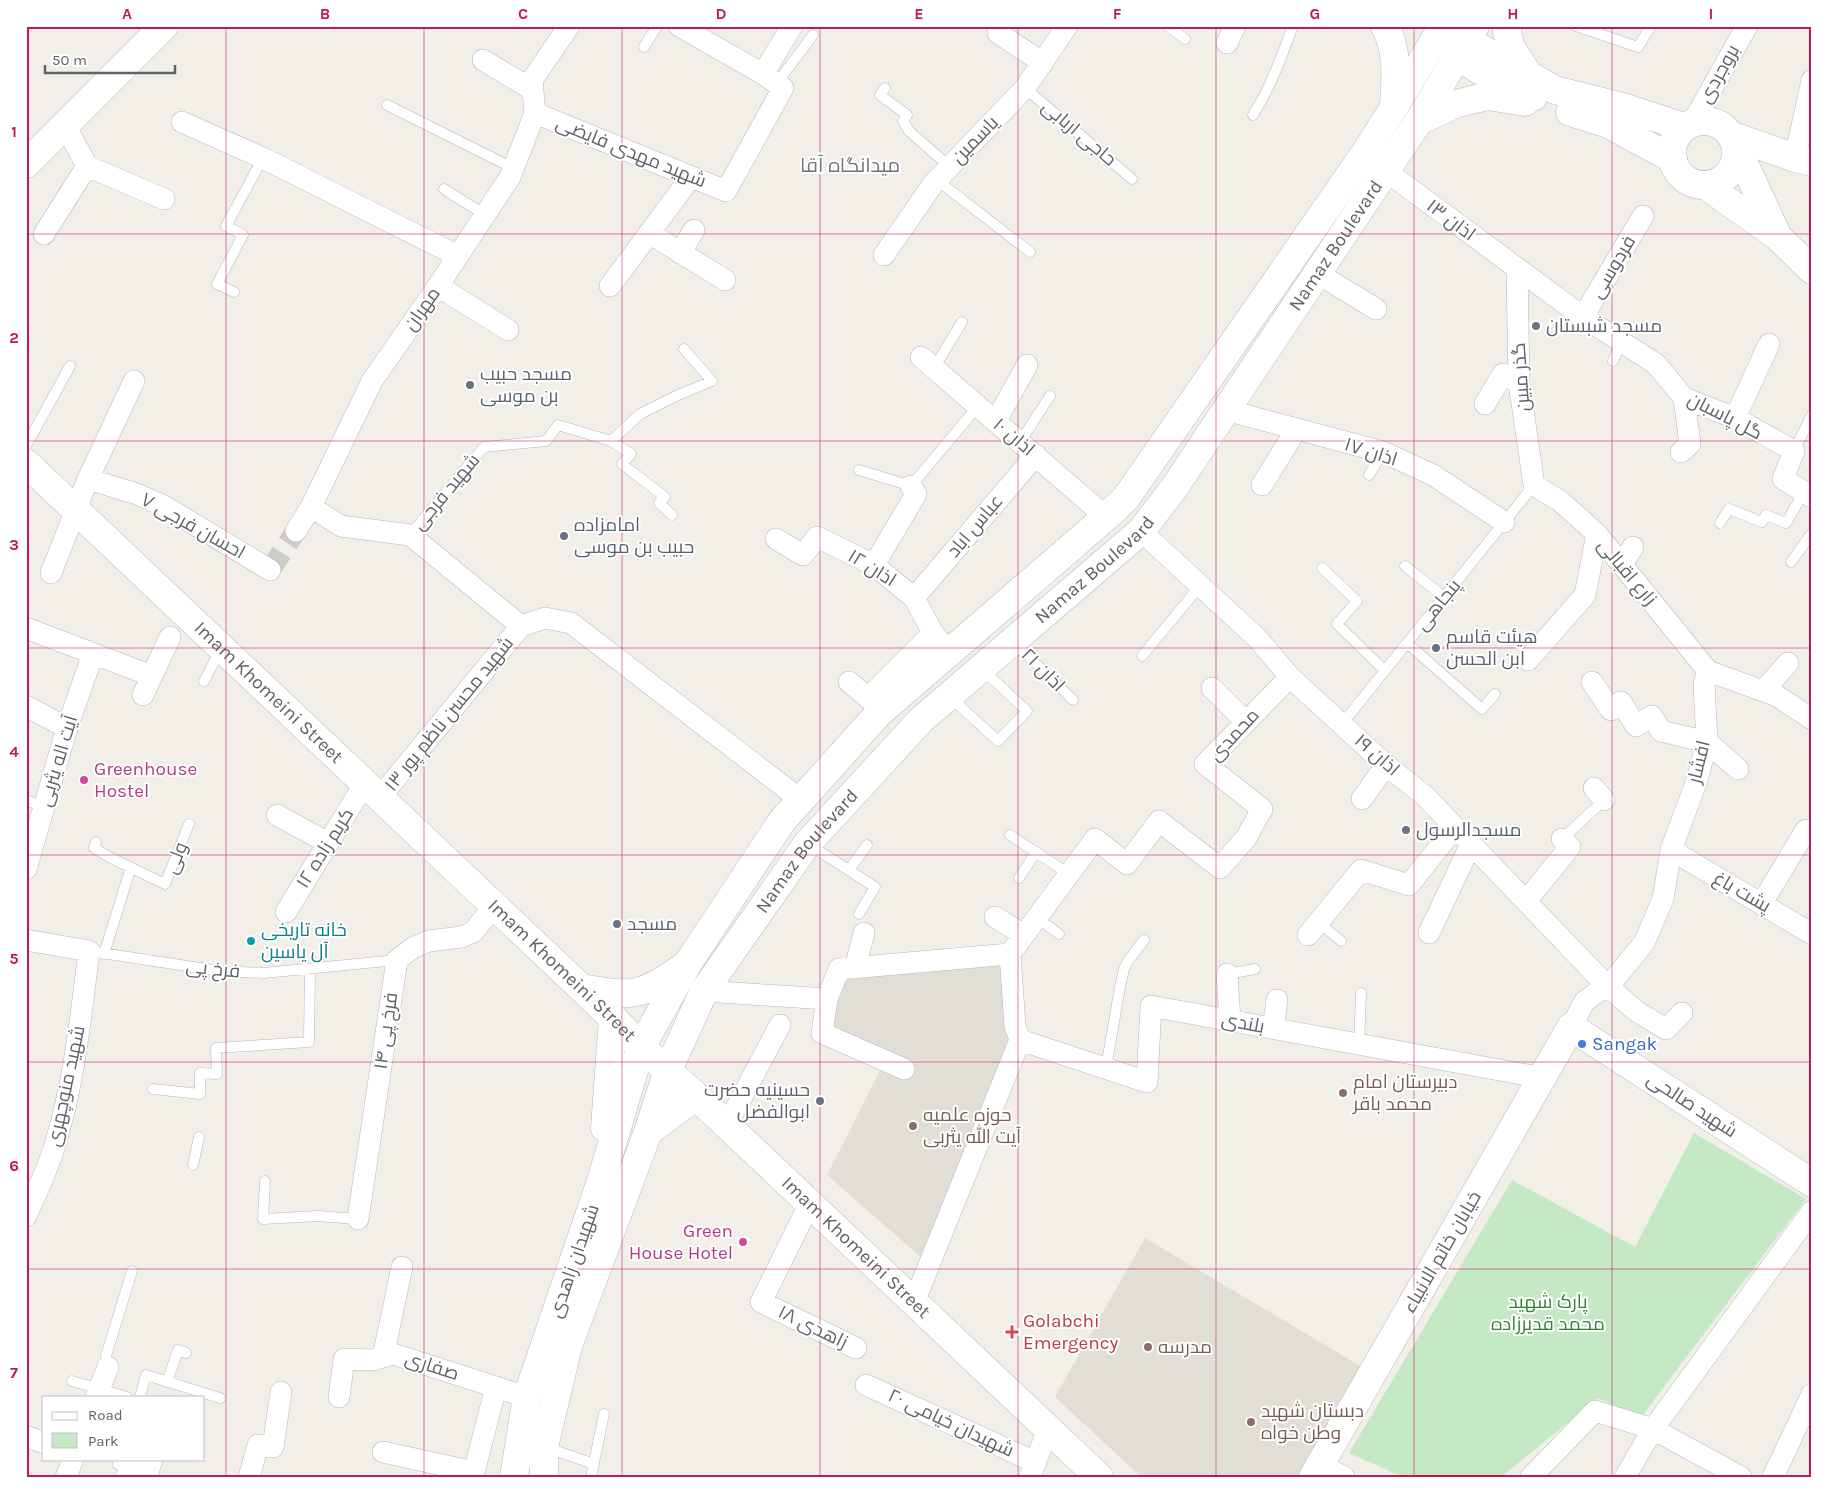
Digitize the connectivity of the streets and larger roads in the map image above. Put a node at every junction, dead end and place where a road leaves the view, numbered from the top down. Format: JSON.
{"nodes":[{"id":1,"x":164,"y":26,"type":"edge"},
{"id":2,"x":569,"y":26,"type":"edge"},
{"id":3,"x":679,"y":26,"type":"edge"},
{"id":4,"x":792,"y":26,"type":"edge"},
{"id":5,"x":1067,"y":26,"type":"edge"},
{"id":6,"x":1385,"y":26,"type":"edge"},
{"id":7,"x":1506,"y":26,"type":"edge"},
{"id":8,"x":1746,"y":26,"type":"edge"},
{"id":9,"x":1438,"y":28,"type":"edge"},
{"id":10,"x":998,"y":33,"type":"dead end"},
{"id":11,"x":1466,"y":41,"type":"edge"},
{"id":12,"x":483,"y":60,"type":"dead end"},
{"id":13,"x":1043,"y":63,"type":"junction"},
{"id":14,"x":1529,"y":75,"type":"junction"},
{"id":15,"x":770,"y":79,"type":"junction"},
{"id":16,"x":1812,"y":80,"type":"edge"},
{"id":17,"x":533,"y":90,"type":"junction"},
{"id":18,"x":1552,"y":106,"type":"junction"},
{"id":19,"x":1393,"y":109,"type":"junction"},
{"id":20,"x":535,"y":113,"type":"junction"},
{"id":21,"x":1419,"y":121,"type":"junction"},
{"id":22,"x":182,"y":122,"type":"dead end"},
{"id":23,"x":1689,"y":124,"type":"junction"},
{"id":24,"x":65,"y":125,"type":"junction"},
{"id":25,"x":1734,"y":141,"type":"junction"},
{"id":26,"x":1673,"y":159,"type":"junction"},
{"id":27,"x":1803,"y":160,"type":"edge"},
{"id":28,"x":26,"y":164,"type":"edge"},
{"id":29,"x":86,"y":166,"type":"junction"},
{"id":30,"x":1386,"y":171,"type":"junction"},
{"id":31,"x":691,"y":177,"type":"junction"},
{"id":32,"x":1704,"y":185,"type":"junction"},
{"id":33,"x":164,"y":199,"type":"dead end"},
{"id":34,"x":1643,"y":216,"type":"dead end"},
{"id":35,"x":694,"y":230,"type":"dead end"},
{"id":36,"x":649,"y":233,"type":"junction"},
{"id":37,"x":44,"y":234,"type":"dead end"},
{"id":38,"x":1777,"y":236,"type":"junction"},
{"id":39,"x":680,"y":253,"type":"junction"},
{"id":40,"x":884,"y":255,"type":"dead end"},
{"id":41,"x":458,"y":256,"type":"junction"},
{"id":42,"x":1517,"y":269,"type":"junction"},
{"id":43,"x":1812,"y":270,"type":"edge"},
{"id":44,"x":1317,"y":273,"type":"junction"},
{"id":45,"x":725,"y":280,"type":"dead end"},
{"id":46,"x":438,"y":286,"type":"junction"},
{"id":47,"x":610,"y":286,"type":"dead end"},
{"id":48,"x":1376,"y":309,"type":"dead end"},
{"id":49,"x":1583,"y":317,"type":"junction"},
{"id":50,"x":508,"y":330,"type":"dead end"},
{"id":51,"x":1769,"y":344,"type":"dead end"},
{"id":52,"x":928,"y":363,"type":"road end"},
{"id":53,"x":1027,"y":365,"type":"dead end"},
{"id":54,"x":134,"y":381,"type":"dead end"},
{"id":55,"x":1519,"y":383,"type":"junction"},
{"id":56,"x":1684,"y":398,"type":"junction"},
{"id":57,"x":1484,"y":404,"type":"dead end"},
{"id":58,"x":1226,"y":410,"type":"junction"},
{"id":59,"x":1735,"y":418,"type":"junction"},
{"id":60,"x":996,"y":421,"type":"junction"},
{"id":61,"x":1296,"y":430,"type":"junction"},
{"id":62,"x":1028,"y":448,"type":"junction"},
{"id":63,"x":1681,"y":452,"type":"dead end"},
{"id":64,"x":26,"y":462,"type":"edge"},
{"id":65,"x":88,"y":479,"type":"junction"},
{"id":66,"x":1262,"y":485,"type":"dead end"},
{"id":67,"x":1534,"y":485,"type":"joint"},
{"id":68,"x":911,"y":486,"type":"road end"},
{"id":69,"x":1808,"y":494,"type":"edge"},
{"id":70,"x":311,"y":506,"type":"junction"},
{"id":71,"x":76,"y":510,"type":"junction"},
{"id":72,"x":1106,"y":517,"type":"junction"},
{"id":73,"x":1504,"y":522,"type":"road end"},
{"id":74,"x":296,"y":530,"type":"tunnel mouth"},
{"id":75,"x":1141,"y":531,"type":"junction"},
{"id":76,"x":1597,"y":534,"type":"junction"},
{"id":77,"x":776,"y":539,"type":"dead end"},
{"id":78,"x":874,"y":565,"type":"junction"},
{"id":79,"x":270,"y":570,"type":"dead end"},
{"id":80,"x":51,"y":573,"type":"dead end"},
{"id":81,"x":914,"y":598,"type":"junction"},
{"id":82,"x":521,"y":626,"type":"junction"},
{"id":83,"x":26,"y":628,"type":"edge"},
{"id":84,"x":170,"y":637,"type":"dead end"},
{"id":85,"x":941,"y":643,"type":"junction"},
{"id":86,"x":93,"y":654,"type":"junction"},
{"id":87,"x":1528,"y":660,"type":"dead end"},
{"id":88,"x":1788,"y":663,"type":"dead end"},
{"id":89,"x":1708,"y":671,"type":"junction"},
{"id":90,"x":152,"y":676,"type":"junction"},
{"id":91,"x":1290,"y":677,"type":"junction"},
{"id":92,"x":849,"y":682,"type":"dead end"},
{"id":93,"x":1592,"y":682,"type":"dead end"},
{"id":94,"x":1212,"y":688,"type":"dead end"},
{"id":95,"x":1763,"y":691,"type":"junction"},
{"id":96,"x":143,"y":695,"type":"dead end"},
{"id":97,"x":875,"y":704,"type":"junction"},
{"id":98,"x":26,"y":706,"type":"edge"},
{"id":99,"x":1812,"y":719,"type":"edge"},
{"id":100,"x":1246,"y":722,"type":"junction"},
{"id":101,"x":67,"y":728,"type":"junction"},
{"id":102,"x":1707,"y":742,"type":"junction"},
{"id":103,"x":1386,"y":765,"type":"junction"},
{"id":104,"x":1738,"y":769,"type":"dead end"},
{"id":105,"x":373,"y":790,"type":"junction"},
{"id":106,"x":1362,"y":799,"type":"dead end"},
{"id":107,"x":801,"y":800,"type":"junction"},
{"id":108,"x":35,"y":804,"type":"edge"},
{"id":109,"x":277,"y":815,"type":"dead end"},
{"id":110,"x":1455,"y":827,"type":"junction"},
{"id":111,"x":1806,"y":830,"type":"dead end"},
{"id":112,"x":1562,"y":839,"type":"road end"},
{"id":113,"x":328,"y":843,"type":"junction"},
{"id":114,"x":1471,"y":844,"type":"junction"},
{"id":115,"x":1671,"y":850,"type":"junction"},
{"id":116,"x":26,"y":869,"type":"edge"},
{"id":117,"x":1526,"y":901,"type":"junction"},
{"id":118,"x":1762,"y":903,"type":"junction"},
{"id":119,"x":495,"y":905,"type":"junction"},
{"id":120,"x":286,"y":912,"type":"dead end"},
{"id":121,"x":995,"y":917,"type":"dead end"},
{"id":122,"x":862,"y":923,"type":"road end"},
{"id":123,"x":1313,"y":929,"type":"road end"},
{"id":124,"x":1429,"y":932,"type":"dead end"},
{"id":125,"x":707,"y":934,"type":"junction"},
{"id":126,"x":1812,"y":934,"type":"edge"},
{"id":127,"x":1024,"y":935,"type":"junction"},
{"id":128,"x":26,"y":940,"type":"edge"},
{"id":129,"x":732,"y":954,"type":"junction"},
{"id":130,"x":1010,"y":954,"type":"junction"},
{"id":131,"x":688,"y":963,"type":"junction"},
{"id":132,"x":855,"y":968,"type":"junction"},
{"id":133,"x":1227,"y":974,"type":"road end"},
{"id":134,"x":1607,"y":986,"type":"junction"},
{"id":135,"x":582,"y":988,"type":"junction"},
{"id":136,"x":704,"y":991,"type":"junction"},
{"id":137,"x":827,"y":998,"type":"junction"},
{"id":138,"x":1277,"y":1000,"type":"dead end"},
{"id":139,"x":1682,"y":1013,"type":"dead end"},
{"id":140,"x":613,"y":1018,"type":"junction"},
{"id":141,"x":1230,"y":1020,"type":"junction"},
{"id":142,"x":780,"y":1025,"type":"dead end"},
{"id":143,"x":1571,"y":1027,"type":"junction"},
{"id":144,"x":1273,"y":1028,"type":"junction"},
{"id":145,"x":1020,"y":1040,"type":"junction"},
{"id":146,"x":641,"y":1047,"type":"junction"},
{"id":147,"x":904,"y":1069,"type":"dead end"},
{"id":148,"x":668,"y":1070,"type":"junction"},
{"id":149,"x":1543,"y":1078,"type":"junction"},
{"id":150,"x":696,"y":1096,"type":"junction"},
{"id":151,"x":727,"y":1125,"type":"junction"},
{"id":152,"x":648,"y":1132,"type":"junction"},
{"id":153,"x":1812,"y":1183,"type":"edge"},
{"id":154,"x":612,"y":1188,"type":"junction"},
{"id":155,"x":810,"y":1203,"type":"junction"},
{"id":156,"x":1812,"y":1211,"type":"edge"},
{"id":157,"x":26,"y":1216,"type":"edge"},
{"id":158,"x":358,"y":1219,"type":"road end"},
{"id":159,"x":402,"y":1267,"type":"dead end"},
{"id":160,"x":914,"y":1302,"type":"junction"},
{"id":161,"x":856,"y":1348,"type":"dead end"},
{"id":162,"x":383,"y":1357,"type":"junction"},
{"id":163,"x":108,"y":1367,"type":"road end"},
{"id":164,"x":866,"y":1385,"type":"dead end"},
{"id":165,"x":496,"y":1387,"type":"junction"},
{"id":166,"x":98,"y":1392,"type":"edge"},
{"id":167,"x":281,"y":1392,"type":"dead end"},
{"id":168,"x":1812,"y":1394,"type":"edge"},
{"id":169,"x":339,"y":1397,"type":"dead end"},
{"id":170,"x":527,"y":1397,"type":"junction"},
{"id":171,"x":1048,"y":1428,"type":"junction"},
{"id":172,"x":1653,"y":1429,"type":"junction"},
{"id":173,"x":26,"y":1436,"type":"edge"},
{"id":174,"x":42,"y":1442,"type":"edge"},
{"id":175,"x":383,"y":1452,"type":"dead end"},
{"id":176,"x":73,"y":1460,"type":"edge"},
{"id":177,"x":152,"y":1460,"type":"edge"},
{"id":178,"x":125,"y":1468,"type":"edge"},
{"id":179,"x":1032,"y":1469,"type":"edge"},
{"id":180,"x":1317,"y":1471,"type":"edge"},
{"id":181,"x":1738,"y":1476,"type":"edge"},
{"id":182,"x":66,"y":1477,"type":"edge"},
{"id":183,"x":249,"y":1477,"type":"edge"},
{"id":184,"x":514,"y":1477,"type":"edge"},
{"id":185,"x":544,"y":1477,"type":"edge"},
{"id":186,"x":1099,"y":1477,"type":"edge"},
{"id":187,"x":1344,"y":1477,"type":"edge"},
{"id":188,"x":1531,"y":1477,"type":"edge"},
{"id":189,"x":1625,"y":1477,"type":"edge"},
{"id":190,"x":1773,"y":1477,"type":"edge"}],
"edges":[{"from":1,"to":24,"type":"main road"},
{"from":2,"to":17,"type":"street"},
{"from":3,"to":15,"type":"street"},
{"from":4,"to":15,"type":"street"},
{"from":5,"to":13,"type":"street","name":"یاسمین"},
{"from":6,"to":19,"type":"main road"},
{"from":7,"to":14,"type":"main road"},
{"from":8,"to":23,"type":"street","name":"بروجردی"},
{"from":9,"to":11,"type":"main road"},
{"from":9,"to":19,"type":"main road","name":"Namaz Boulevard"},
{"from":10,"to":13,"type":"street"},
{"from":11,"to":14,"type":"main road"},
{"from":11,"to":18,"type":"main road"},
{"from":11,"to":21,"type":"main road","name":"Namaz Boulevard"},
{"from":12,"to":17,"type":"street"},
{"from":13,"to":40,"type":"street","name":"یاسمین"},
{"from":14,"to":23,"type":"main road"},
{"from":15,"to":31,"type":"street","name":"شهید مهدی فایضی"},
{"from":16,"to":27,"type":"street"},
{"from":17,"to":20,"type":"street"},
{"from":18,"to":21,"type":"main road"},
{"from":18,"to":26,"type":"main road"},
{"from":19,"to":72,"type":"main road","name":"Namaz Boulevard"},
{"from":20,"to":31,"type":"street","name":"شهید مهدی فایضی"},
{"from":20,"to":41,"type":"street","name":"مهران"},
{"from":21,"to":30,"type":"main road","name":"Namaz Boulevard"},
{"from":22,"to":41,"type":"street"},
{"from":23,"to":25,"type":"main road"},
{"from":23,"to":26,"type":"main road"},
{"from":24,"to":28,"type":"main road"},
{"from":24,"to":29,"type":"street"},
{"from":25,"to":27,"type":"main road"},
{"from":25,"to":32,"type":"main road"},
{"from":25,"to":38,"type":"main road"},
{"from":26,"to":32,"type":"main road"},
{"from":29,"to":33,"type":"street"},
{"from":29,"to":37,"type":"street"},
{"from":30,"to":42,"type":"street","name":"اذان ۱۳"},
{"from":30,"to":44,"type":"main road","name":"Namaz Boulevard"},
{"from":31,"to":36,"type":"street"},
{"from":32,"to":38,"type":"main road"},
{"from":34,"to":49,"type":"street","name":"فردوسی"},
{"from":35,"to":39,"type":"street"},
{"from":36,"to":39,"type":"street"},
{"from":36,"to":47,"type":"street"},
{"from":38,"to":43,"type":"main road"},
{"from":39,"to":45,"type":"street"},
{"from":41,"to":46,"type":"street","name":"مهران"},
{"from":42,"to":49,"type":"street","name":"گل پاسبان"},
{"from":42,"to":55,"type":"street","name":"گذر مبین"},
{"from":44,"to":48,"type":"street"},
{"from":44,"to":58,"type":"main road","name":"Namaz Boulevard"},
{"from":46,"to":50,"type":"street"},
{"from":46,"to":70,"type":"street","name":"مهران"},
{"from":49,"to":56,"type":"street","name":"گل پاسبان"},
{"from":51,"to":59,"type":"street"},
{"from":52,"to":60,"type":"street","name":"اذان ۱۰"},
{"from":53,"to":60,"type":"street"},
{"from":54,"to":65,"type":"street"},
{"from":55,"to":57,"type":"street"},
{"from":55,"to":67,"type":"street","name":"گذر مبین"},
{"from":56,"to":59,"type":"street","name":"گل پاسبان"},
{"from":56,"to":63,"type":"street"},
{"from":58,"to":61,"type":"street","name":"اذان ۱۷"},
{"from":58,"to":75,"type":"main road","name":"Namaz Boulevard"},
{"from":59,"to":69,"type":"street","name":"گل پاسبان"},
{"from":60,"to":62,"type":"street","name":"اذان ۱۰"},
{"from":61,"to":66,"type":"street"},
{"from":61,"to":73,"type":"street","name":"اذان ۱۷"},
{"from":62,"to":72,"type":"street","name":"اذان ۱۰"},
{"from":62,"to":81,"type":"street","name":"عباس اباد"},
{"from":64,"to":71,"type":"main road","name":"Imam Khomeini Street"},
{"from":65,"to":71,"type":"street"},
{"from":65,"to":79,"type":"street","name":"احسان فرجی ۷"},
{"from":67,"to":76,"type":"street","name":"زارع اقبالی"},
{"from":68,"to":78,"type":"street"},
{"from":70,"to":74,"type":"street","name":"مهران"},
{"from":70,"to":82,"type":"street","name":"شهید محسن ناظم پور ۱۳"},
{"from":71,"to":80,"type":"street"},
{"from":71,"to":105,"type":"main road","name":"Imam Khomeini Street"},
{"from":72,"to":85,"type":"main road","name":"Namaz Boulevard"},
{"from":75,"to":91,"type":"street","name":"اذان ۱۹"},
{"from":75,"to":129,"type":"main road","name":"Namaz Boulevard"},
{"from":76,"to":87,"type":"street"},
{"from":76,"to":89,"type":"street","name":"زارع اقبالی"},
{"from":77,"to":78,"type":"street","name":"اذان ۱۲"},
{"from":78,"to":81,"type":"street","name":"اذان ۱۲"},
{"from":81,"to":85,"type":"street","name":"اذان ۱۲"},
{"from":82,"to":105,"type":"street","name":"شهید محسن ناظم پور ۱۳"},
{"from":82,"to":107,"type":"street"},
{"from":83,"to":86,"type":"street"},
{"from":84,"to":90,"type":"street"},
{"from":85,"to":97,"type":"main road","name":"Namaz Boulevard"},
{"from":86,"to":90,"type":"street"},
{"from":86,"to":101,"type":"street","name":"آیت اله یثربی"},
{"from":88,"to":95,"type":"street"},
{"from":89,"to":95,"type":"street"},
{"from":89,"to":102,"type":"street","name":"افشار"},
{"from":90,"to":96,"type":"street"},
{"from":91,"to":100,"type":"street","name":"محمدی"},
{"from":91,"to":103,"type":"street","name":"اذان ۱۹"},
{"from":92,"to":97,"type":"street"},
{"from":93,"to":102,"type":"street"},
{"from":94,"to":100,"type":"street"},
{"from":95,"to":99,"type":"street"},
{"from":97,"to":107,"type":"main road","name":"Namaz Boulevard"},
{"from":98,"to":101,"type":"street"},
{"from":100,"to":127,"type":"street","name":"محمدی"},
{"from":101,"to":108,"type":"street","name":"آیت اله یثربی"},
{"from":102,"to":104,"type":"street"},
{"from":102,"to":115,"type":"street","name":"افشار"},
{"from":103,"to":106,"type":"street"},
{"from":103,"to":110,"type":"street","name":"اذان ۱۹"},
{"from":105,"to":113,"type":"street","name":"کریم زاده ۱۲"},
{"from":105,"to":119,"type":"main road","name":"Imam Khomeini Street"},
{"from":107,"to":125,"type":"main road","name":"Namaz Boulevard"},
{"from":108,"to":116,"type":"street","name":"آیت اله یثربی"},
{"from":109,"to":113,"type":"street"},
{"from":110,"to":114,"type":"street","name":"اذان ۱۹"},
{"from":110,"to":123,"type":"street"},
{"from":111,"to":118,"type":"street"},
{"from":112,"to":117,"type":"street"},
{"from":113,"to":120,"type":"street","name":"کریم زاده ۱۲"},
{"from":114,"to":117,"type":"street","name":"اذان ۱۹"},
{"from":114,"to":124,"type":"street"},
{"from":115,"to":118,"type":"street","name":"پشت باغ"},
{"from":115,"to":134,"type":"street","name":"افشار"},
{"from":117,"to":134,"type":"street","name":"اذان ۱۹"},
{"from":118,"to":126,"type":"street","name":"پشت باغ"},
{"from":119,"to":135,"type":"main road","name":"Imam Khomeini Street"},
{"from":119,"to":158,"type":"street","name":"فرخ پی ۱۴"},
{"from":121,"to":127,"type":"street"},
{"from":122,"to":132,"type":"street"},
{"from":125,"to":129,"type":"main road"},
{"from":125,"to":131,"type":"main road","name":"Namaz Boulevard"},
{"from":127,"to":130,"type":"street"},
{"from":128,"to":157,"type":"street","name":"شهید منوچهری"},
{"from":129,"to":136,"type":"main road","name":"Namaz Boulevard"},
{"from":130,"to":132,"type":"street"},
{"from":130,"to":145,"type":"street"},
{"from":131,"to":135,"type":"main road"},
{"from":131,"to":146,"type":"main road","name":"Namaz Boulevard"},
{"from":132,"to":137,"type":"street"},
{"from":133,"to":141,"type":"street"},
{"from":134,"to":139,"type":"street","name":"اذان ۱۹"},
{"from":134,"to":143,"type":"street","name":"افشار"},
{"from":135,"to":140,"type":"main road","name":"Imam Khomeini Street"},
{"from":136,"to":137,"type":"street"},
{"from":136,"to":148,"type":"main road","name":"Namaz Boulevard"},
{"from":137,"to":147,"type":"street"},
{"from":138,"to":144,"type":"street"},
{"from":140,"to":146,"type":"main road","name":"Imam Khomeini Street"},
{"from":140,"to":154,"type":"main road"},
{"from":141,"to":144,"type":"street","name":"بلندی"},
{"from":141,"to":145,"type":"street","name":"بلندی"},
{"from":142,"to":151,"type":"street"},
{"from":143,"to":149,"type":"main road","name":"خیابان خاتم الانبیاء"},
{"from":143,"to":153,"type":"main road","name":"شهید صالحی"},
{"from":144,"to":149,"type":"street","name":"بلندی"},
{"from":145,"to":160,"type":"street"},
{"from":146,"to":148,"type":"main road","name":"Imam Khomeini Street"},
{"from":146,"to":154,"type":"main road","name":"شهیدان زاهدی"},
{"from":148,"to":150,"type":"main road","name":"Imam Khomeini Street"},
{"from":148,"to":152,"type":"main road","name":"شهیدان زاهدی"},
{"from":149,"to":180,"type":"main road","name":"خیابان خاتم الانبیاء"},
{"from":150,"to":151,"type":"main road","name":"Imam Khomeini Street"},
{"from":150,"to":152,"type":"main road"},
{"from":151,"to":155,"type":"main road","name":"Imam Khomeini Street"},
{"from":152,"to":154,"type":"main road","name":"شهیدان زاهدی"},
{"from":154,"to":170,"type":"main road","name":"شهیدان زاهدی"},
{"from":154,"to":185,"type":"main road","name":"شهیدان زاهدی"},
{"from":155,"to":160,"type":"main road","name":"Imam Khomeini Street"},
{"from":155,"to":161,"type":"street","name":"زاهدی ۱۸"},
{"from":156,"to":172,"type":"street"},
{"from":159,"to":162,"type":"street"},
{"from":160,"to":171,"type":"main road","name":"Imam Khomeini Street"},
{"from":162,"to":165,"type":"street","name":"صفاری"},
{"from":162,"to":169,"type":"street","name":"صفاری"},
{"from":163,"to":166,"type":"street"},
{"from":164,"to":179,"type":"street","name":"شهیدان خیامی ۲۰"},
{"from":165,"to":170,"type":"street","name":"صفاری"},
{"from":165,"to":175,"type":"street"},
{"from":167,"to":183,"type":"street"},
{"from":168,"to":190,"type":"street"},
{"from":170,"to":184,"type":"main road","name":"شهیدان زاهدی"},
{"from":171,"to":179,"type":"street"},
{"from":171,"to":186,"type":"main road","name":"Imam Khomeini Street"},
{"from":172,"to":181,"type":"street"},
{"from":172,"to":188,"type":"street"},
{"from":172,"to":189,"type":"street"},
{"from":173,"to":174,"type":"street"},
{"from":176,"to":182,"type":"street"},
{"from":177,"to":178,"type":"street"},
{"from":180,"to":187,"type":"street"}]}
